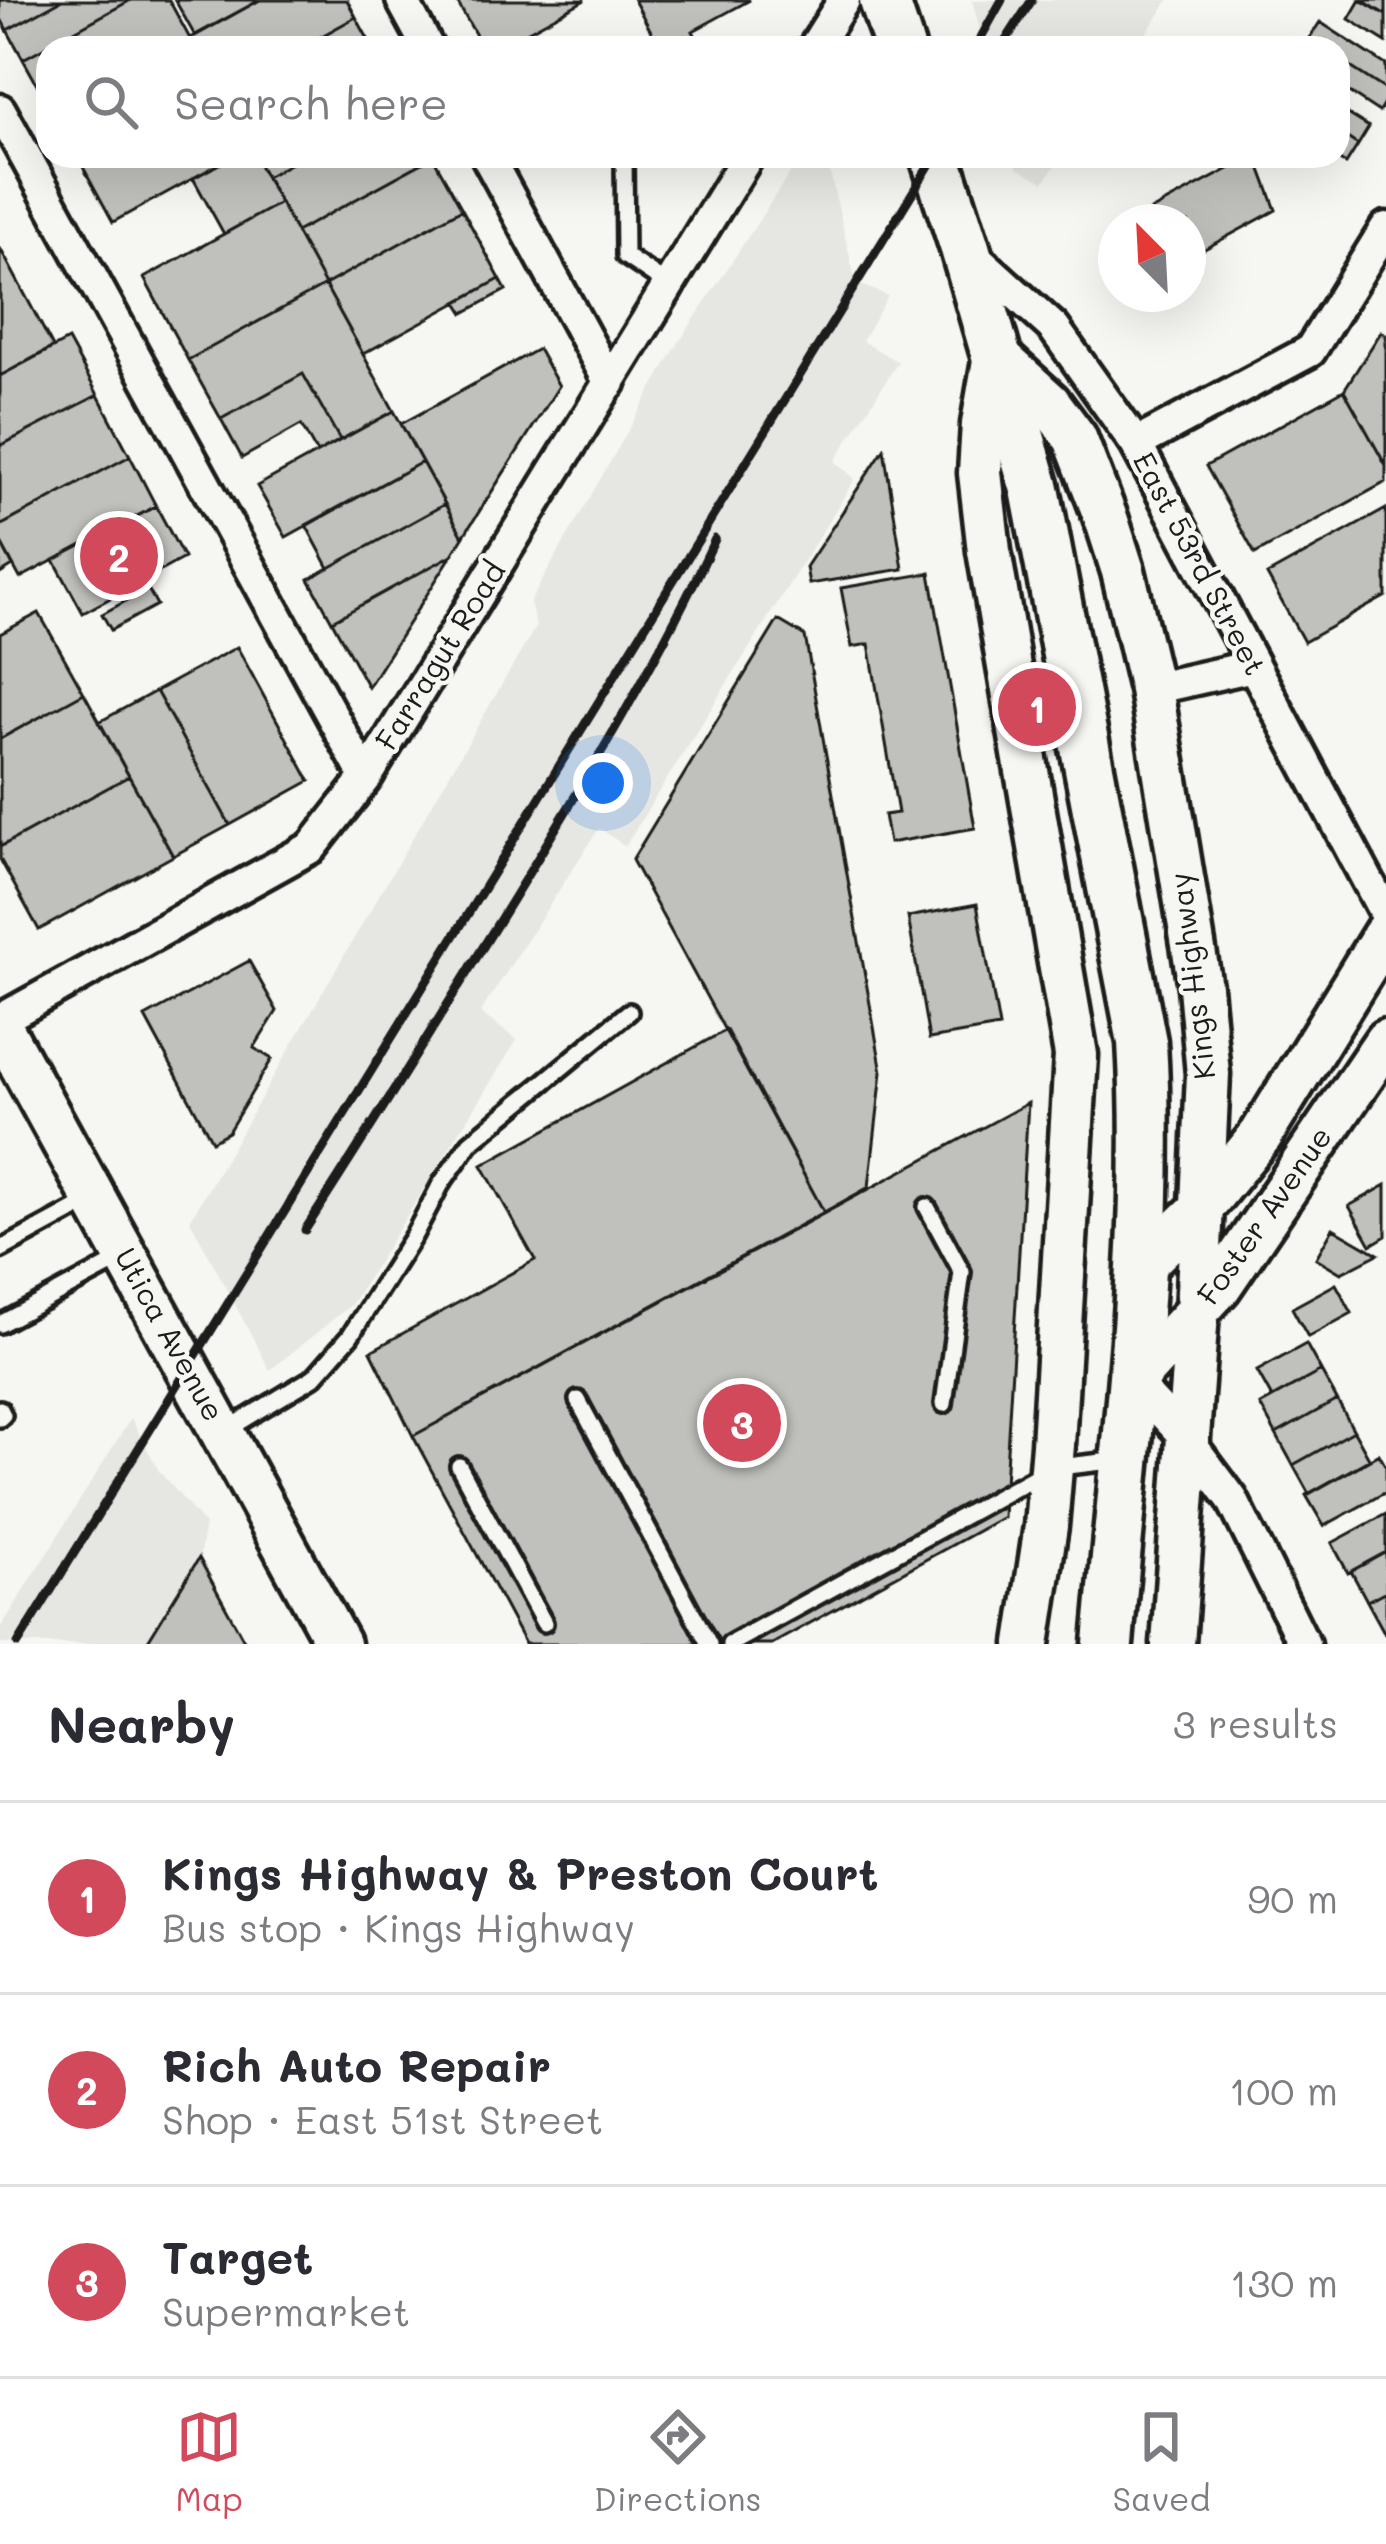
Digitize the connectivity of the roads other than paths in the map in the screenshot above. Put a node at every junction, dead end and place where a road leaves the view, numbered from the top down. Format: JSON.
{"nodes":[{"id":1,"x":402,"y":0,"type":"edge"},
{"id":2,"x":844,"y":0,"type":"edge"},
{"id":3,"x":884,"y":0,"type":"edge"},
{"id":4,"x":422,"y":36,"type":"edge"},
{"id":5,"x":822,"y":36,"type":"edge"},
{"id":6,"x":896,"y":36,"type":"edge"},
{"id":7,"x":0,"y":110,"type":"edge"},
{"id":8,"x":494,"y":168,"type":"edge"},
{"id":9,"x":624,"y":168,"type":"edge"},
{"id":10,"x":741,"y":168,"type":"edge"},
{"id":11,"x":939,"y":168,"type":"edge"},
{"id":12,"x":1386,"y":228,"type":"edge"},
{"id":13,"x":965,"y":248,"type":"junction"},
{"id":14,"x":668,"y":285,"type":"junction"},
{"id":15,"x":995,"y":353,"type":"junction"},
{"id":16,"x":610,"y":383,"type":"junction"},
{"id":17,"x":1136,"y":444,"type":"junction"},
{"id":18,"x":1253,"y":666,"type":"junction"},
{"id":19,"x":1151,"y":689,"type":"junction"},
{"id":20,"x":365,"y":778,"type":"junction"},
{"id":21,"x":1386,"y":915,"type":"edge"},
{"id":22,"x":1386,"y":932,"type":"edge"},
{"id":23,"x":628,"y":1012,"type":"dead end"},
{"id":24,"x":0,"y":1023,"type":"edge"},
{"id":25,"x":1386,"y":1041,"type":"edge"},
{"id":26,"x":95,"y":1199,"type":"junction"},
{"id":27,"x":927,"y":1208,"type":"dead end"},
{"id":28,"x":1201,"y":1209,"type":"junction"},
{"id":29,"x":0,"y":1250,"type":"edge"},
{"id":30,"x":126,"y":1257,"type":"junction"},
{"id":31,"x":1142,"y":1266,"type":"junction"},
{"id":32,"x":1197,"y":1313,"type":"junction"},
{"id":33,"x":0,"y":1324,"type":"edge"},
{"id":34,"x":1133,"y":1381,"type":"junction"},
{"id":35,"x":578,"y":1400,"type":"dead end"},
{"id":36,"x":944,"y":1404,"type":"dead end"},
{"id":37,"x":0,"y":1408,"type":"edge"},
{"id":38,"x":0,"y":1418,"type":"edge"},
{"id":39,"x":222,"y":1432,"type":"junction"},
{"id":40,"x":1187,"y":1439,"type":"junction"},
{"id":41,"x":1125,"y":1460,"type":"junction"},
{"id":42,"x":459,"y":1466,"type":"dead end"},
{"id":43,"x":1051,"y":1468,"type":"junction"},
{"id":44,"x":544,"y":1622,"type":"dead end"},
{"id":45,"x":338,"y":1644,"type":"edge"},
{"id":46,"x":709,"y":1644,"type":"edge"},
{"id":47,"x":730,"y":1644,"type":"edge"},
{"id":48,"x":1028,"y":1644,"type":"edge"},
{"id":49,"x":1108,"y":1644,"type":"edge"},
{"id":50,"x":1173,"y":1644,"type":"edge"},
{"id":51,"x":1304,"y":1644,"type":"edge"}],
"edges":[{"from":1,"to":4,"type":"street"},
{"from":2,"to":5,"type":"street"},
{"from":3,"to":6,"type":"main road"},
{"from":7,"to":20,"type":"street"},
{"from":8,"to":16,"type":"street"},
{"from":9,"to":14,"type":"lane"},
{"from":10,"to":14,"type":"street","name":"Farragut Road"},
{"from":11,"to":13,"type":"main road","name":"Kings Highway"},
{"from":12,"to":17,"type":"street"},
{"from":13,"to":15,"type":"main road","name":"Kings Highway"},
{"from":13,"to":17,"type":"street","name":"East 53rd Street"},
{"from":14,"to":16,"type":"street","name":"Farragut Road"},
{"from":15,"to":19,"type":"street","name":"Kings Highway"},
{"from":15,"to":31,"type":"main road","name":"Kings Highway"},
{"from":15,"to":43,"type":"street","name":"Kings Highway"},
{"from":16,"to":20,"type":"street","name":"Farragut Road"},
{"from":17,"to":18,"type":"street","name":"East 53rd Street"},
{"from":18,"to":19,"type":"street"},
{"from":18,"to":21,"type":"street","name":"East 53rd Street"},
{"from":19,"to":28,"type":"street","name":"Kings Highway"},
{"from":20,"to":24,"type":"street","name":"Farragut Road"},
{"from":22,"to":28,"type":"street","name":"Foster Avenue"},
{"from":23,"to":39,"type":"lane"},
{"from":24,"to":26,"type":"street","name":"Utica Avenue"},
{"from":25,"to":32,"type":"street","name":"Foster Avenue"},
{"from":26,"to":29,"type":"lane"},
{"from":26,"to":30,"type":"street","name":"Utica Avenue"},
{"from":27,"to":36,"type":"lane"},
{"from":28,"to":31,"type":"street","name":"Foster Avenue"},
{"from":28,"to":32,"type":"street","name":"Kings Highway"},
{"from":30,"to":33,"type":"lane"},
{"from":30,"to":39,"type":"street","name":"Utica Avenue"},
{"from":31,"to":34,"type":"main road","name":"Kings Highway"},
{"from":32,"to":34,"type":"street","name":"Foster Avenue"},
{"from":32,"to":40,"type":"street","name":"Kings Highway"},
{"from":34,"to":40,"type":"street"},
{"from":34,"to":41,"type":"main road","name":"Kings Highway"},
{"from":35,"to":46,"type":"lane"},
{"from":37,"to":38,"type":"lane"},
{"from":39,"to":45,"type":"street","name":"Utica Avenue"},
{"from":40,"to":50,"type":"street","name":"Kings Highway"},
{"from":40,"to":51,"type":"street"},
{"from":41,"to":43,"type":"lane"},
{"from":41,"to":49,"type":"main road","name":"Kings Highway"},
{"from":42,"to":44,"type":"lane"},
{"from":43,"to":47,"type":"lane"},
{"from":43,"to":48,"type":"street","name":"Kings Highway"}]}
